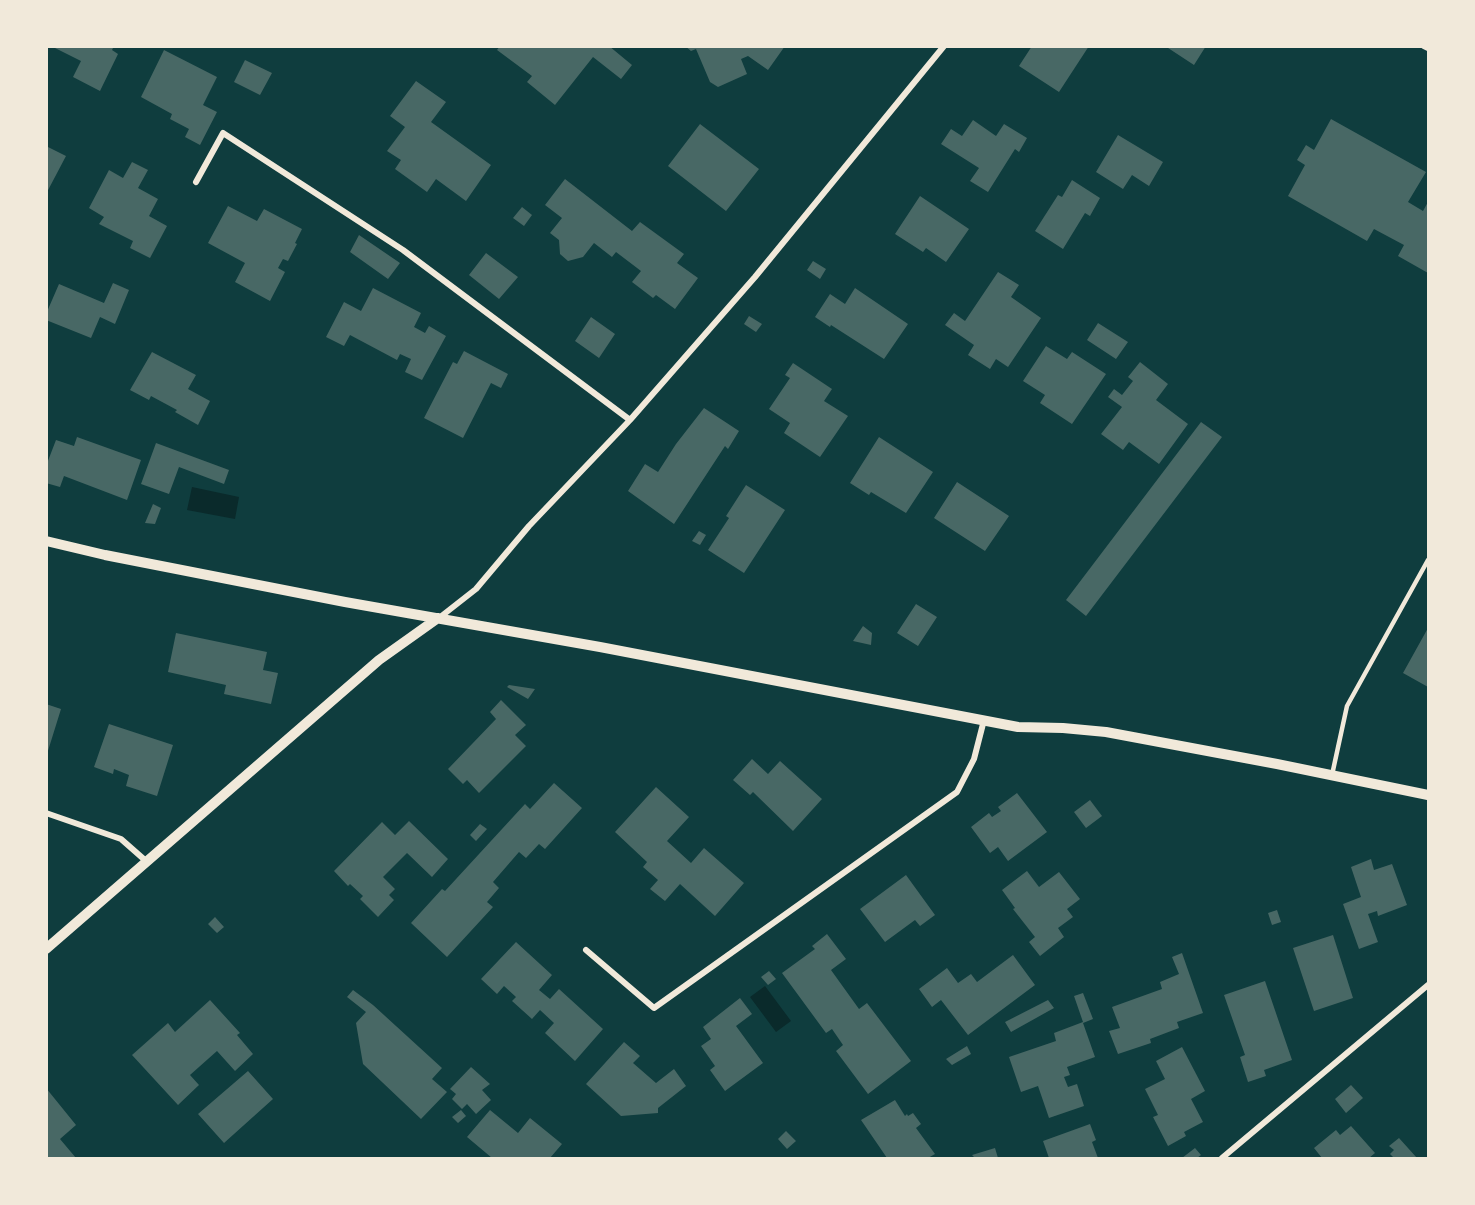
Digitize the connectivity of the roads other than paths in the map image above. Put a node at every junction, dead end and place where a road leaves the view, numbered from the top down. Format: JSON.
{"nodes":[{"id":1,"x":944,"y":46,"type":"edge"},
{"id":2,"x":1424,"y":46,"type":"edge"},
{"id":3,"x":1428,"y":48,"type":"edge"},
{"id":4,"x":196,"y":182,"type":"dead end"},
{"id":5,"x":630,"y":420,"type":"junction"},
{"id":6,"x":46,"y":541,"type":"edge"},
{"id":7,"x":1428,"y":560,"type":"edge"},
{"id":8,"x":438,"y":618,"type":"junction"},
{"id":9,"x":984,"y":720,"type":"junction"},
{"id":10,"x":1332,"y":775,"type":"junction"},
{"id":11,"x":1428,"y":795,"type":"edge"},
{"id":12,"x":46,"y":813,"type":"edge"},
{"id":13,"x":146,"y":861,"type":"junction"},
{"id":14,"x":46,"y":949,"type":"edge"},
{"id":15,"x":586,"y":950,"type":"dead end"},
{"id":16,"x":1428,"y":985,"type":"edge"},
{"id":17,"x":1222,"y":1158,"type":"edge"}],
"edges":[{"from":1,"to":5,"type":"street"},
{"from":2,"to":3,"type":"street"},
{"from":4,"to":5,"type":"street"},
{"from":5,"to":8,"type":"street"},
{"from":6,"to":8,"type":"street"},
{"from":7,"to":10,"type":"lane"},
{"from":8,"to":9,"type":"street"},
{"from":8,"to":13,"type":"street"},
{"from":9,"to":10,"type":"street"},
{"from":9,"to":15,"type":"street"},
{"from":10,"to":11,"type":"street"},
{"from":12,"to":13,"type":"street"},
{"from":13,"to":14,"type":"street"},
{"from":16,"to":17,"type":"street"}]}
